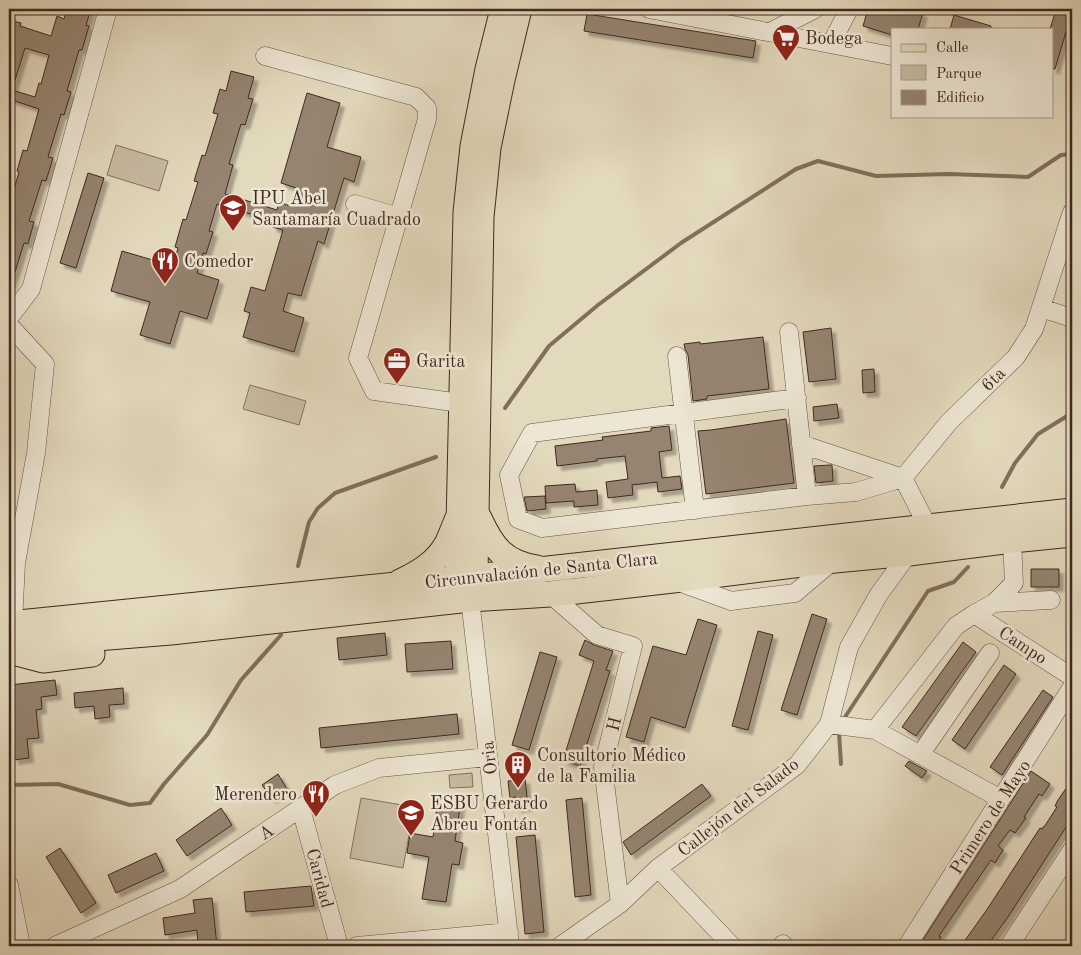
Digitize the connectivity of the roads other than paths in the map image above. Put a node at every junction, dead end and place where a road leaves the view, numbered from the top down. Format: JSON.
{"nodes":[{"id":1,"x":108,"y":9,"type":"edge"},
{"id":2,"x":501,"y":9,"type":"edge"},
{"id":3,"x":521,"y":9,"type":"edge"},
{"id":4,"x":649,"y":9,"type":"edge"},
{"id":5,"x":815,"y":9,"type":"edge"},
{"id":6,"x":849,"y":9,"type":"edge"},
{"id":7,"x":770,"y":32,"type":"junction"},
{"id":8,"x":831,"y":44,"type":"junction"},
{"id":9,"x":265,"y":56,"type":"dead end"},
{"id":10,"x":891,"y":56,"type":"edge"},
{"id":11,"x":354,"y":204,"type":"dead end"},
{"id":12,"x":1072,"y":212,"type":"edge"},
{"id":13,"x":399,"y":216,"type":"junction"},
{"id":14,"x":1041,"y":308,"type":"junction"},
{"id":15,"x":9,"y":318,"type":"edge"},
{"id":16,"x":1072,"y":318,"type":"edge"},
{"id":17,"x":9,"y":325,"type":"edge"},
{"id":18,"x":790,"y":332,"type":"dead end"},
{"id":19,"x":677,"y":356,"type":"dead end"},
{"id":20,"x":797,"y":398,"type":"junction"},
{"id":21,"x":470,"y":403,"type":"junction"},
{"id":22,"x":684,"y":413,"type":"junction"},
{"id":23,"x":801,"y":444,"type":"junction"},
{"id":24,"x":903,"y":478,"type":"junction"},
{"id":25,"x":807,"y":496,"type":"junction"},
{"id":26,"x":695,"y":510,"type":"junction"},
{"id":27,"x":1072,"y":511,"type":"edge"},
{"id":28,"x":468,"y":519,"type":"junction"},
{"id":29,"x":928,"y":527,"type":"junction"},
{"id":30,"x":1072,"y":534,"type":"edge"},
{"id":31,"x":1012,"y":540,"type":"junction"},
{"id":32,"x":909,"y":553,"type":"junction"},
{"id":33,"x":547,"y":569,"type":"junction"},
{"id":34,"x":468,"y":585,"type":"junction"},
{"id":35,"x":392,"y":586,"type":"junction"},
{"id":36,"x":550,"y":594,"type":"junction"},
{"id":37,"x":1050,"y":600,"type":"dead end"},
{"id":38,"x":994,"y":603,"type":"junction"},
{"id":39,"x":974,"y":614,"type":"junction"},
{"id":40,"x":10,"y":630,"type":"edge"},
{"id":41,"x":171,"y":632,"type":"junction"},
{"id":42,"x":9,"y":651,"type":"edge"},
{"id":43,"x":990,"y":653,"type":"dead end"},
{"id":44,"x":1072,"y":677,"type":"edge"},
{"id":45,"x":1072,"y":687,"type":"edge"},
{"id":46,"x":830,"y":724,"type":"junction"},
{"id":47,"x":875,"y":730,"type":"junction"},
{"id":48,"x":920,"y":755,"type":"junction"},
{"id":49,"x":488,"y":757,"type":"junction"},
{"id":50,"x":1001,"y":799,"type":"junction"},
{"id":51,"x":301,"y":809,"type":"junction"},
{"id":52,"x":1072,"y":850,"type":"edge"},
{"id":53,"x":658,"y":868,"type":"junction"},
{"id":54,"x":9,"y":885,"type":"edge"},
{"id":55,"x":620,"y":904,"type":"junction"},
{"id":56,"x":509,"y":939,"type":"edge"},
{"id":57,"x":16,"y":940,"type":"edge"},
{"id":58,"x":55,"y":946,"type":"edge"},
{"id":59,"x":339,"y":946,"type":"edge"},
{"id":60,"x":357,"y":946,"type":"edge"},
{"id":61,"x":560,"y":946,"type":"edge"},
{"id":62,"x":732,"y":946,"type":"edge"},
{"id":63,"x":907,"y":946,"type":"edge"},
{"id":64,"x":1009,"y":946,"type":"edge"}],
"edges":[{"from":1,"to":15,"type":"street"},
{"from":2,"to":21,"type":"main road"},
{"from":3,"to":21,"type":"main road"},
{"from":4,"to":7,"type":"street"},
{"from":5,"to":7,"type":"street"},
{"from":6,"to":8,"type":"street"},
{"from":7,"to":8,"type":"street"},
{"from":8,"to":10,"type":"street"},
{"from":9,"to":13,"type":"street"},
{"from":11,"to":13,"type":"street"},
{"from":12,"to":14,"type":"street","name":"6ta"},
{"from":13,"to":21,"type":"street"},
{"from":14,"to":16,"type":"street"},
{"from":14,"to":24,"type":"street","name":"6ta"},
{"from":17,"to":40,"type":"street"},
{"from":18,"to":20,"type":"street"},
{"from":19,"to":22,"type":"street"},
{"from":20,"to":22,"type":"street"},
{"from":20,"to":23,"type":"street"},
{"from":21,"to":28,"type":"main road"},
{"from":22,"to":26,"type":"street"},
{"from":22,"to":26,"type":"street"},
{"from":23,"to":24,"type":"street"},
{"from":23,"to":25,"type":"street"},
{"from":24,"to":25,"type":"street"},
{"from":24,"to":29,"type":"street"},
{"from":25,"to":26,"type":"street"},
{"from":27,"to":29,"type":"highway","name":"Circunvalación de Santa Clara"},
{"from":28,"to":33,"type":"highway"},
{"from":28,"to":34,"type":"main road"},
{"from":28,"to":35,"type":"highway"},
{"from":29,"to":33,"type":"highway","name":"Circunvalación de Santa Clara"},
{"from":30,"to":31,"type":"highway","name":"Circunvalación de Santa Clara"},
{"from":31,"to":32,"type":"highway","name":"Circunvalación de Santa Clara"},
{"from":31,"to":38,"type":"street"},
{"from":32,"to":36,"type":"highway","name":"Circunvalación de Santa Clara"},
{"from":32,"to":46,"type":"street","name":"Callejón del Salado"},
{"from":33,"to":34,"type":"highway","name":"Circunvalación de Santa Clara"},
{"from":34,"to":35,"type":"highway","name":"Circunvalación de Santa Clara"},
{"from":34,"to":36,"type":"highway","name":"Circunvalación de Santa Clara"},
{"from":34,"to":41,"type":"highway","name":"Circunvalación de Santa Clara"},
{"from":34,"to":49,"type":"street","name":"Oria"},
{"from":35,"to":40,"type":"highway","name":"Circunvalación de Santa Clara"},
{"from":36,"to":55,"type":"street","name":"H"},
{"from":37,"to":38,"type":"street"},
{"from":38,"to":39,"type":"street"},
{"from":39,"to":44,"type":"street","name":"Campo"},
{"from":39,"to":47,"type":"street"},
{"from":40,"to":41,"type":"highway","name":"Circunvalación de Santa Clara"},
{"from":41,"to":42,"type":"highway"},
{"from":43,"to":48,"type":"street"},
{"from":45,"to":50,"type":"street","name":"Primero de Mayo"},
{"from":46,"to":47,"type":"street"},
{"from":46,"to":53,"type":"street","name":"Callejón del Salado"},
{"from":47,"to":48,"type":"street"},
{"from":48,"to":50,"type":"street"},
{"from":49,"to":51,"type":"street","name":"A"},
{"from":49,"to":56,"type":"street","name":"Oria"},
{"from":50,"to":63,"type":"street","name":"Primero de Mayo"},
{"from":51,"to":58,"type":"street","name":"A"},
{"from":51,"to":59,"type":"street","name":"Caridad"},
{"from":52,"to":64,"type":"street"},
{"from":53,"to":55,"type":"street","name":"Callejón del Salado"},
{"from":53,"to":62,"type":"street"},
{"from":54,"to":57,"type":"street"},
{"from":55,"to":61,"type":"street","name":"Callejón del Salado"},
{"from":56,"to":60,"type":"street"}]}
